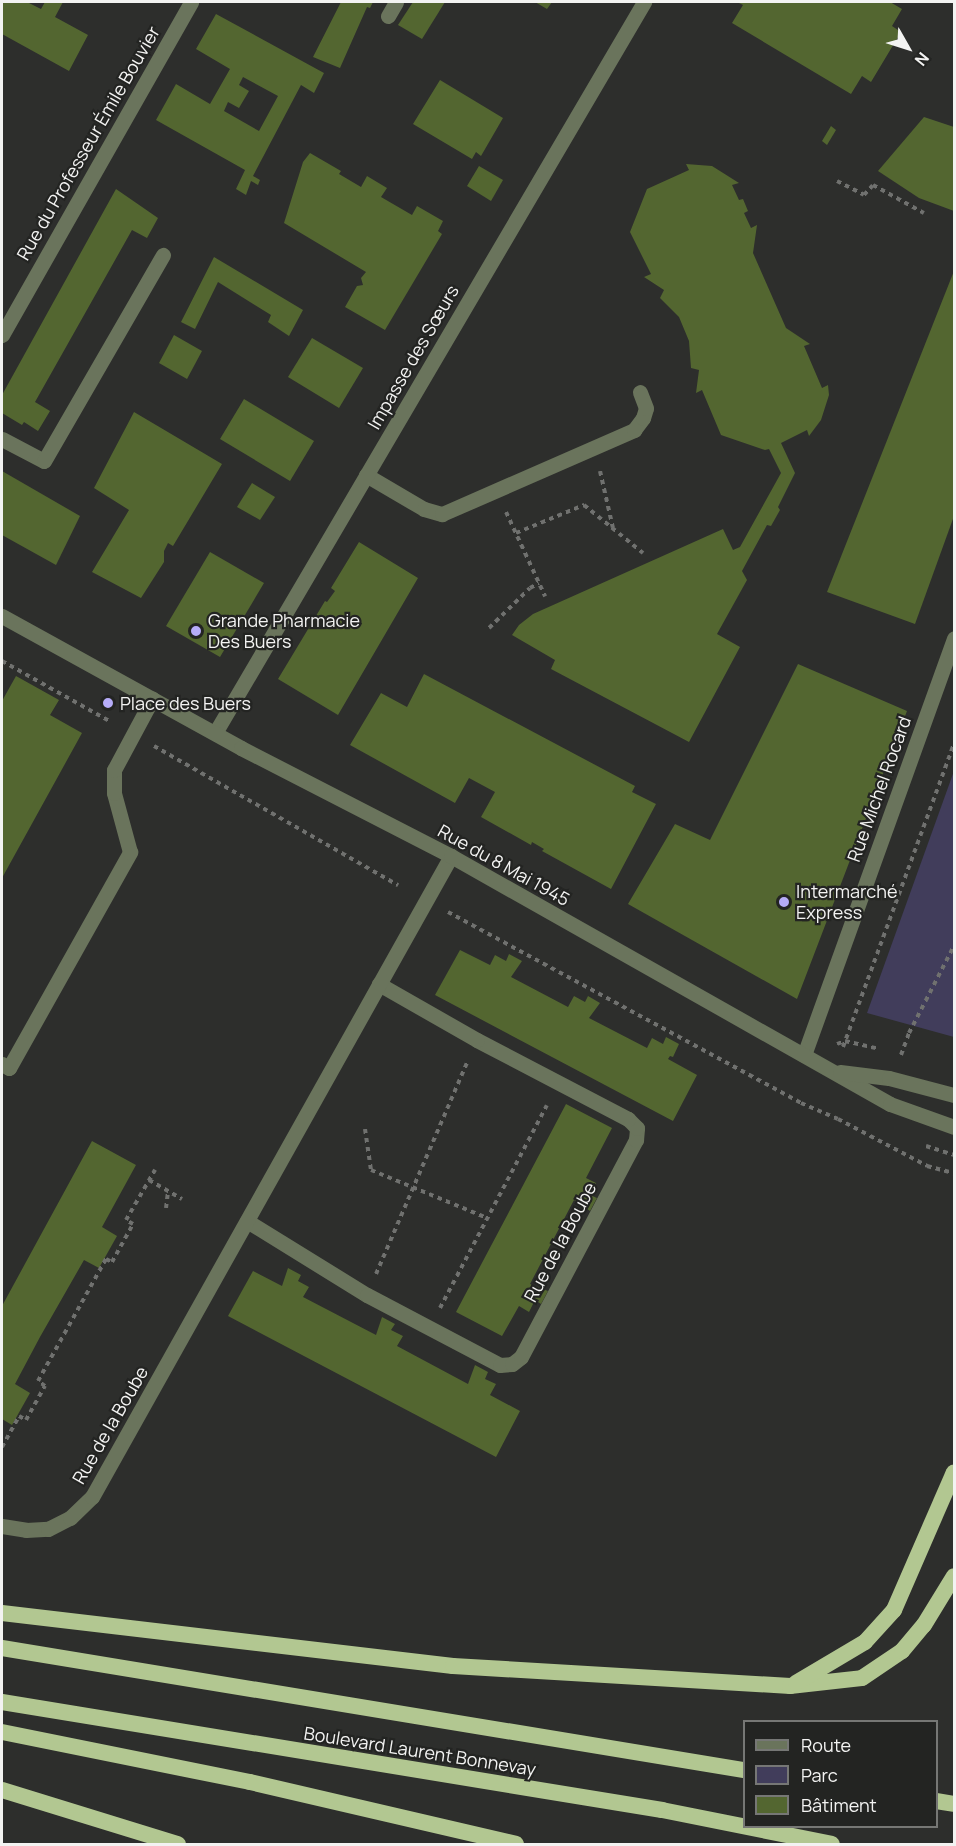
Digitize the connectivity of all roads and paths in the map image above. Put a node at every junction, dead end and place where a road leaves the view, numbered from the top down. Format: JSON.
{"nodes":[{"id":1,"x":191,"y":2,"type":"edge"},
{"id":2,"x":396,"y":2,"type":"edge"},
{"id":3,"x":644,"y":2,"type":"edge"},
{"id":4,"x":388,"y":16,"type":"dead end"},
{"id":5,"x":837,"y":181,"type":"dead end"},
{"id":6,"x":924,"y":213,"type":"dead end"},
{"id":7,"x":163,"y":255,"type":"dead end"},
{"id":8,"x":2,"y":335,"type":"edge"},
{"id":9,"x":640,"y":392,"type":"dead end"},
{"id":10,"x":2,"y":439,"type":"edge"},
{"id":11,"x":594,"y":447,"type":"junction"},
{"id":12,"x":366,"y":475,"type":"junction"},
{"id":13,"x":496,"y":491,"type":"junction"},
{"id":14,"x":613,"y":528,"type":"junction"},
{"id":15,"x":516,"y":533,"type":"junction"},
{"id":16,"x":643,"y":553,"type":"dead end"},
{"id":17,"x":539,"y":583,"type":"junction"},
{"id":18,"x":545,"y":596,"type":"dead end"},
{"id":19,"x":2,"y":616,"type":"edge"},
{"id":20,"x":489,"y":628,"type":"dead end"},
{"id":21,"x":954,"y":638,"type":"edge"},
{"id":22,"x":2,"y":661,"type":"edge"},
{"id":23,"x":152,"y":699,"type":"junction"},
{"id":24,"x":215,"y":733,"type":"junction"},
{"id":25,"x":133,"y":734,"type":"junction"},
{"id":26,"x":954,"y":743,"type":"edge"},
{"id":27,"x":451,"y":856,"type":"junction"},
{"id":28,"x":398,"y":885,"type":"dead end"},
{"id":29,"x":440,"y":907,"type":"dead end"},
{"id":30,"x":954,"y":946,"type":"edge"},
{"id":31,"x":379,"y":984,"type":"junction"},
{"id":32,"x":477,"y":1040,"type":"junction"},
{"id":33,"x":804,"y":1055,"type":"junction"},
{"id":34,"x":901,"y":1055,"type":"dead end"},
{"id":35,"x":2,"y":1064,"type":"edge"},
{"id":36,"x":834,"y":1071,"type":"junction"},
{"id":37,"x":559,"y":1083,"type":"junction"},
{"id":38,"x":954,"y":1095,"type":"edge"},
{"id":39,"x":954,"y":1127,"type":"edge"},
{"id":40,"x":365,"y":1129,"type":"dead end"},
{"id":41,"x":155,"y":1170,"type":"dead end"},
{"id":42,"x":954,"y":1173,"type":"edge"},
{"id":43,"x":149,"y":1180,"type":"junction"},
{"id":44,"x":413,"y":1188,"type":"junction"},
{"id":45,"x":168,"y":1191,"type":"junction"},
{"id":46,"x":182,"y":1199,"type":"dead end"},
{"id":47,"x":166,"y":1208,"type":"dead end"},
{"id":48,"x":488,"y":1218,"type":"junction"},
{"id":49,"x":247,"y":1221,"type":"junction"},
{"id":50,"x":367,"y":1294,"type":"junction"},
{"id":51,"x":429,"y":1327,"type":"junction"},
{"id":52,"x":2,"y":1447,"type":"edge"},
{"id":53,"x":954,"y":1472,"type":"edge"},
{"id":54,"x":2,"y":1526,"type":"edge"},
{"id":55,"x":954,"y":1576,"type":"edge"},
{"id":56,"x":2,"y":1613,"type":"edge"},
{"id":57,"x":2,"y":1648,"type":"edge"},
{"id":58,"x":790,"y":1686,"type":"junction"},
{"id":59,"x":2,"y":1702,"type":"edge"},
{"id":60,"x":2,"y":1732,"type":"edge"},
{"id":61,"x":743,"y":1770,"type":"edge"},
{"id":62,"x":2,"y":1790,"type":"edge"},
{"id":63,"x":938,"y":1801,"type":"edge"},
{"id":64,"x":954,"y":1804,"type":"edge"},
{"id":65,"x":743,"y":1827,"type":"edge"},
{"id":66,"x":749,"y":1828,"type":"edge"},
{"id":67,"x":178,"y":1845,"type":"edge"},
{"id":68,"x":516,"y":1845,"type":"edge"},
{"id":69,"x":832,"y":1845,"type":"edge"}],
"edges":[{"from":1,"to":8,"type":"street","name":"Rue du Professeur Émile Bouvier"},
{"from":2,"to":4,"type":"street"},
{"from":3,"to":12,"type":"street","name":"Impasse des Sœurs"},
{"from":5,"to":6,"type":"path"},
{"from":7,"to":10,"type":"street"},
{"from":9,"to":11,"type":"street"},
{"from":11,"to":13,"type":"street"},
{"from":11,"to":14,"type":"path"},
{"from":12,"to":13,"type":"street"},
{"from":12,"to":24,"type":"street","name":"Impasse des Sœurs"},
{"from":13,"to":15,"type":"path"},
{"from":14,"to":15,"type":"path"},
{"from":14,"to":16,"type":"path"},
{"from":15,"to":17,"type":"path"},
{"from":17,"to":18,"type":"path"},
{"from":17,"to":20,"type":"path"},
{"from":19,"to":23,"type":"street","name":"Rue du 8 Mai 1945"},
{"from":21,"to":33,"type":"street","name":"Rue Michel Rocard"},
{"from":22,"to":25,"type":"path"},
{"from":23,"to":24,"type":"street","name":"Rue du 8 Mai 1945"},
{"from":23,"to":25,"type":"street"},
{"from":24,"to":27,"type":"street","name":"Rue du 8 Mai 1945"},
{"from":25,"to":28,"type":"path"},
{"from":25,"to":35,"type":"street"},
{"from":26,"to":36,"type":"path"},
{"from":27,"to":31,"type":"street","name":"Rue de la Boube"},
{"from":27,"to":33,"type":"street","name":"Rue du 8 Mai 1945"},
{"from":29,"to":42,"type":"path"},
{"from":30,"to":34,"type":"path"},
{"from":31,"to":32,"type":"street","name":"Rue de la Boube"},
{"from":31,"to":49,"type":"street","name":"Rue de la Boube"},
{"from":32,"to":37,"type":"street","name":"Rue de la Boube"},
{"from":32,"to":44,"type":"path"},
{"from":33,"to":36,"type":"street","name":"Rue du 8 Mai 1945"},
{"from":36,"to":38,"type":"street","name":"Rue du 8 Mai 1945"},
{"from":36,"to":39,"type":"street","name":"Rue du 8 Mai 1945"},
{"from":37,"to":48,"type":"path"},
{"from":37,"to":51,"type":"street","name":"Rue de la Boube"},
{"from":40,"to":44,"type":"path"},
{"from":41,"to":43,"type":"path"},
{"from":43,"to":45,"type":"path"},
{"from":43,"to":52,"type":"path"},
{"from":44,"to":48,"type":"path"},
{"from":44,"to":50,"type":"path"},
{"from":45,"to":46,"type":"path"},
{"from":45,"to":47,"type":"path"},
{"from":48,"to":51,"type":"path"},
{"from":49,"to":50,"type":"street","name":"Rue de la Boube"},
{"from":49,"to":54,"type":"street","name":"Rue de la Boube"},
{"from":50,"to":51,"type":"street","name":"Rue de la Boube"},
{"from":53,"to":58,"type":"highway"},
{"from":55,"to":58,"type":"highway"},
{"from":56,"to":58,"type":"highway"},
{"from":57,"to":61,"type":"highway","name":"Boulevard Laurent Bonnevay"},
{"from":59,"to":65,"type":"highway","name":"Boulevard Laurent Bonnevay"},
{"from":60,"to":68,"type":"highway"},
{"from":62,"to":67,"type":"highway"},
{"from":63,"to":64,"type":"highway"},
{"from":66,"to":69,"type":"highway","name":"Boulevard Laurent Bonnevay"}]}
